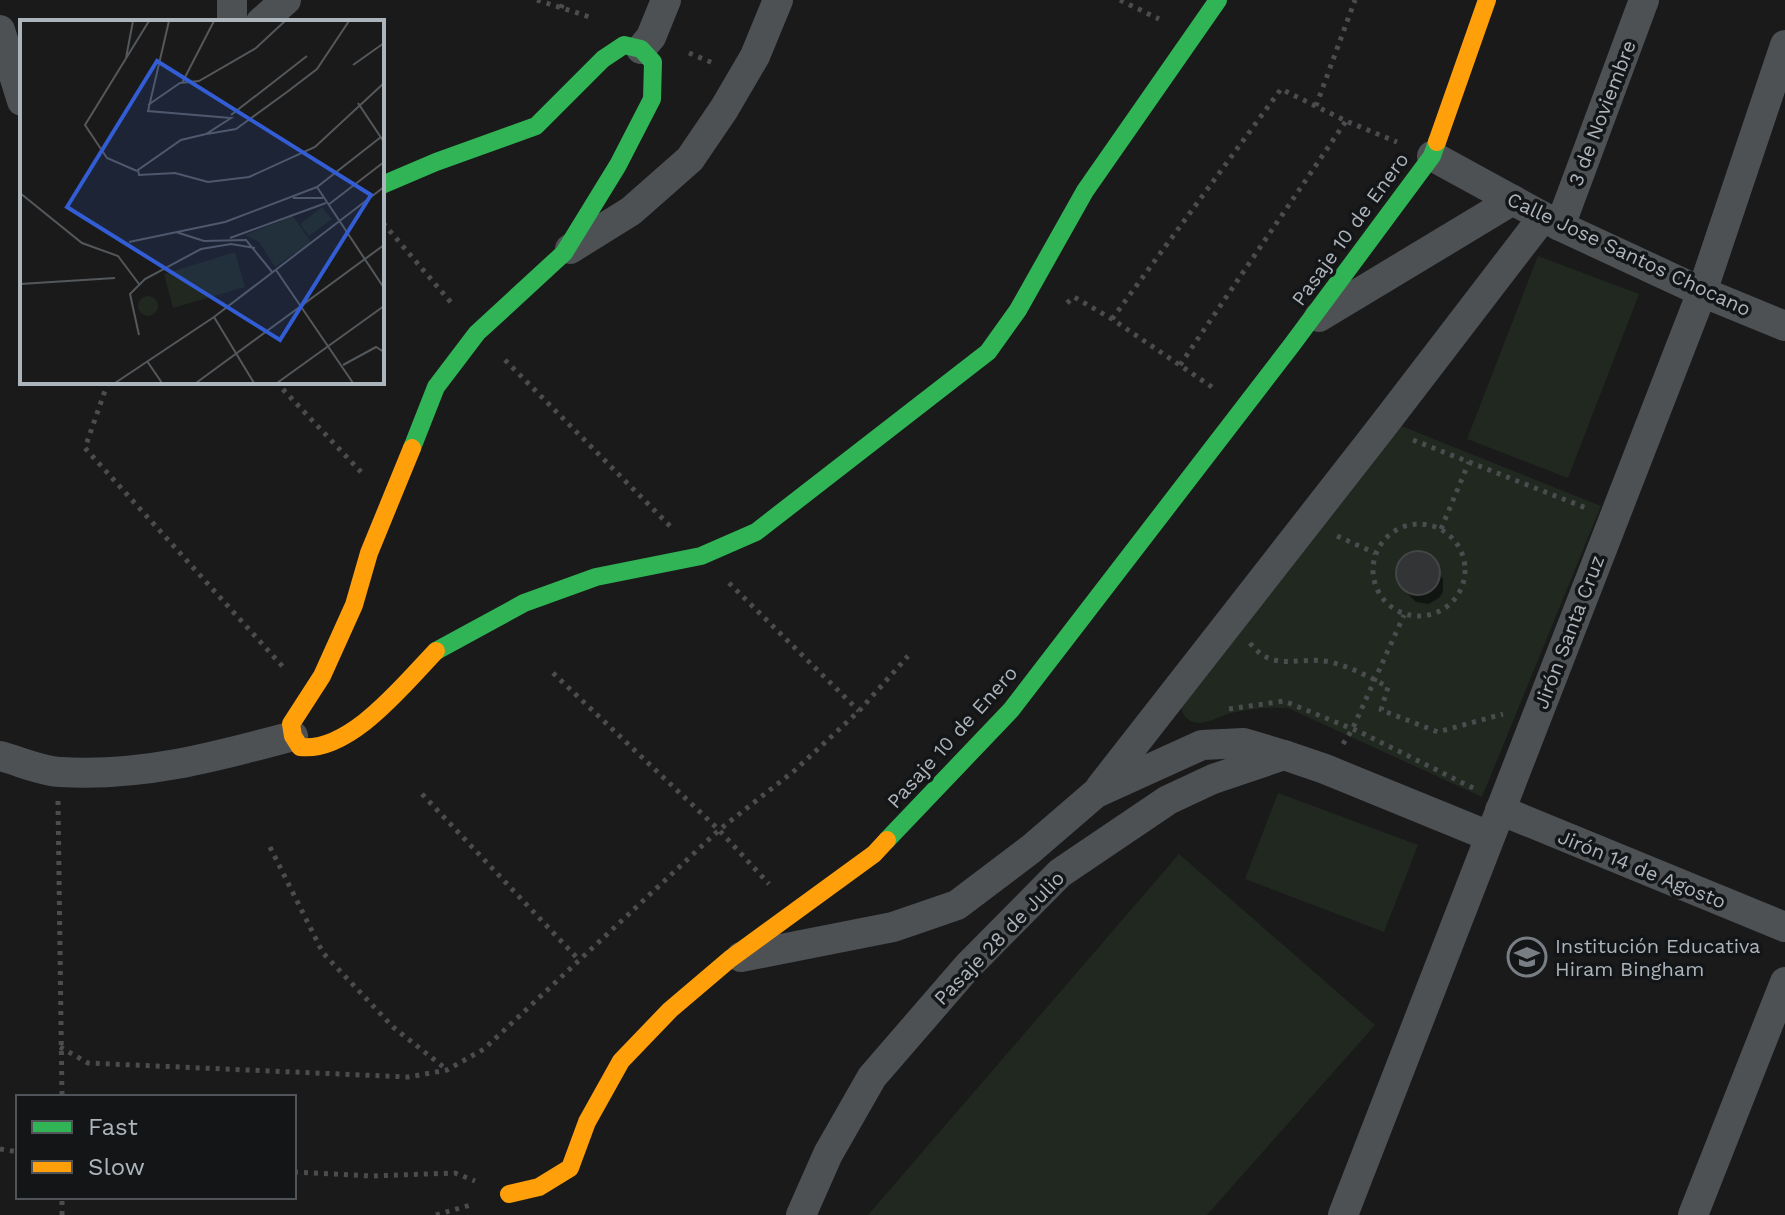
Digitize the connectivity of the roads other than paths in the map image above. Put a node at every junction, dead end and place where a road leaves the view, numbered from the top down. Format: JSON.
{"nodes":[{"id":1,"x":286,"y":0,"type":"edge"},
{"id":2,"x":666,"y":0,"type":"edge"},
{"id":3,"x":778,"y":0,"type":"edge"},
{"id":4,"x":1218,"y":0,"type":"edge"},
{"id":5,"x":1487,"y":0,"type":"edge"},
{"id":6,"x":1644,"y":0,"type":"edge"},
{"id":7,"x":263,"y":20,"type":"edge"},
{"id":8,"x":0,"y":30,"type":"edge"},
{"id":9,"x":1785,"y":45,"type":"edge"},
{"id":10,"x":641,"y":49,"type":"junction"},
{"id":11,"x":20,"y":95,"type":"edge"},
{"id":12,"x":1432,"y":156,"type":"junction"},
{"id":13,"x":384,"y":184,"type":"edge"},
{"id":14,"x":1513,"y":200,"type":"junction"},
{"id":15,"x":1551,"y":221,"type":"junction"},
{"id":16,"x":564,"y":253,"type":"junction"},
{"id":17,"x":1702,"y":292,"type":"junction"},
{"id":18,"x":1307,"y":325,"type":"junction"},
{"id":19,"x":1785,"y":326,"type":"edge"},
{"id":20,"x":293,"y":736,"type":"junction"},
{"id":21,"x":1284,"y":755,"type":"junction"},
{"id":22,"x":0,"y":756,"type":"edge"},
{"id":23,"x":1096,"y":793,"type":"junction"},
{"id":24,"x":1497,"y":816,"type":"junction"},
{"id":25,"x":1785,"y":927,"type":"edge"},
{"id":26,"x":730,"y":959,"type":"junction"},
{"id":27,"x":1785,"y":982,"type":"edge"},
{"id":28,"x":509,"y":1194,"type":"road end"},
{"id":29,"x":801,"y":1215,"type":"edge"},
{"id":30,"x":1343,"y":1215,"type":"edge"},
{"id":31,"x":1693,"y":1215,"type":"edge"}],
"edges":[{"from":1,"to":7,"type":"street"},
{"from":2,"to":10,"type":"street"},
{"from":3,"to":16,"type":"street"},
{"from":4,"to":20,"type":"street"},
{"from":5,"to":12,"type":"street","name":"Pasaje 10 de Enero"},
{"from":6,"to":15,"type":"street","name":"3 de Noviembre"},
{"from":8,"to":11,"type":"street"},
{"from":9,"to":17,"type":"street","name":"Jirón Santa Cruz"},
{"from":10,"to":13,"type":"street"},
{"from":10,"to":16,"type":"street"},
{"from":12,"to":14,"type":"street","name":"Calle Jose Santos Chocano"},
{"from":12,"to":18,"type":"street","name":"Pasaje 10 de Enero"},
{"from":14,"to":15,"type":"street","name":"Calle Jose Santos Chocano"},
{"from":14,"to":18,"type":"street"},
{"from":15,"to":17,"type":"street","name":"Calle Jose Santos Chocano"},
{"from":15,"to":23,"type":"street","name":"3 de Noviembre"},
{"from":16,"to":20,"type":"street"},
{"from":17,"to":19,"type":"street","name":"Calle Jose Santos Chocano"},
{"from":17,"to":24,"type":"street","name":"Jirón Santa Cruz"},
{"from":18,"to":26,"type":"street","name":"Pasaje 10 de Enero"},
{"from":20,"to":22,"type":"street"},
{"from":21,"to":23,"type":"street","name":"Jirón 14 de Agosto"},
{"from":21,"to":24,"type":"street","name":"Jirón 14 de Agosto"},
{"from":21,"to":29,"type":"street","name":"Pasaje 28 de Julio"},
{"from":23,"to":26,"type":"street"},
{"from":24,"to":25,"type":"street","name":"Jirón 14 de Agosto"},
{"from":24,"to":30,"type":"street","name":"Jirón Santa Cruz"},
{"from":26,"to":28,"type":"street","name":"Pasaje 10 de Enero"},
{"from":27,"to":31,"type":"street"}]}
